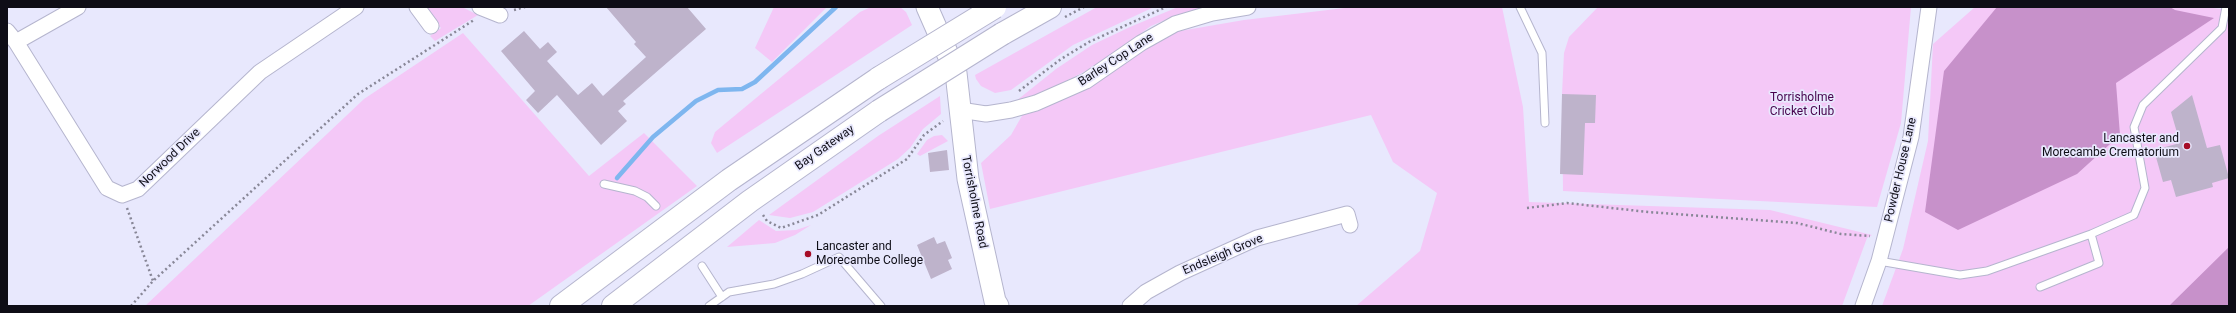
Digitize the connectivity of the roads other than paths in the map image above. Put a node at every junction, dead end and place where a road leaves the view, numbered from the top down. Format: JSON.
{"nodes":[{"id":1,"x":78,"y":7,"type":"edge"},
{"id":2,"x":356,"y":7,"type":"edge"},
{"id":3,"x":417,"y":7,"type":"edge"},
{"id":4,"x":995,"y":7,"type":"edge"},
{"id":5,"x":1050,"y":7,"type":"edge"},
{"id":6,"x":1248,"y":7,"type":"edge"},
{"id":7,"x":1520,"y":7,"type":"edge"},
{"id":8,"x":1929,"y":7,"type":"edge"},
{"id":9,"x":2226,"y":7,"type":"edge"},
{"id":10,"x":929,"y":11,"type":"edge"},
{"id":11,"x":479,"y":13,"type":"edge"},
{"id":12,"x":504,"y":14,"type":"road end"},
{"id":13,"x":431,"y":26,"type":"dead end"},
{"id":14,"x":11,"y":36,"type":"edge"},
{"id":15,"x":960,"y":103,"type":"junction"},
{"id":16,"x":1545,"y":122,"type":"dead end"},
{"id":17,"x":604,"y":184,"type":"dead end"},
{"id":18,"x":656,"y":206,"type":"dead end"},
{"id":19,"x":1347,"y":214,"type":"dead end"},
{"id":20,"x":2091,"y":234,"type":"junction"},
{"id":21,"x":1879,"y":261,"type":"junction"},
{"id":22,"x":702,"y":266,"type":"dead end"},
{"id":23,"x":2040,"y":286,"type":"dead end"},
{"id":24,"x":722,"y":297,"type":"junction"},
{"id":25,"x":994,"y":304,"type":"edge"},
{"id":26,"x":561,"y":306,"type":"edge"},
{"id":27,"x":612,"y":306,"type":"edge"},
{"id":28,"x":709,"y":306,"type":"edge"},
{"id":29,"x":881,"y":306,"type":"edge"},
{"id":30,"x":1130,"y":306,"type":"edge"},
{"id":31,"x":1862,"y":306,"type":"edge"}],
"edges":[{"from":1,"to":14,"type":"street"},
{"from":2,"to":14,"type":"street","name":"Norwood Drive"},
{"from":3,"to":13,"type":"street"},
{"from":4,"to":26,"type":"highway","bridge":true},
{"from":5,"to":27,"type":"highway","name":"Bay Gateway","bridge":true},
{"from":6,"to":15,"type":"street","name":"Barley Cop Lane"},
{"from":7,"to":16,"type":"lane"},
{"from":8,"to":21,"type":"street","name":"Powder House Lane"},
{"from":9,"to":20,"type":"lane"},
{"from":10,"to":15,"type":"main road","name":"Torrisholme Road"},
{"from":11,"to":12,"type":"street"},
{"from":15,"to":25,"type":"main road","name":"Torrisholme Road"},
{"from":17,"to":18,"type":"lane"},
{"from":19,"to":30,"type":"street","name":"Endsleigh Grove"},
{"from":20,"to":21,"type":"lane"},
{"from":20,"to":23,"type":"lane"},
{"from":21,"to":31,"type":"street","name":"Powder House Lane"},
{"from":22,"to":24,"type":"lane"},
{"from":24,"to":28,"type":"lane"},
{"from":24,"to":29,"type":"lane"}]}
